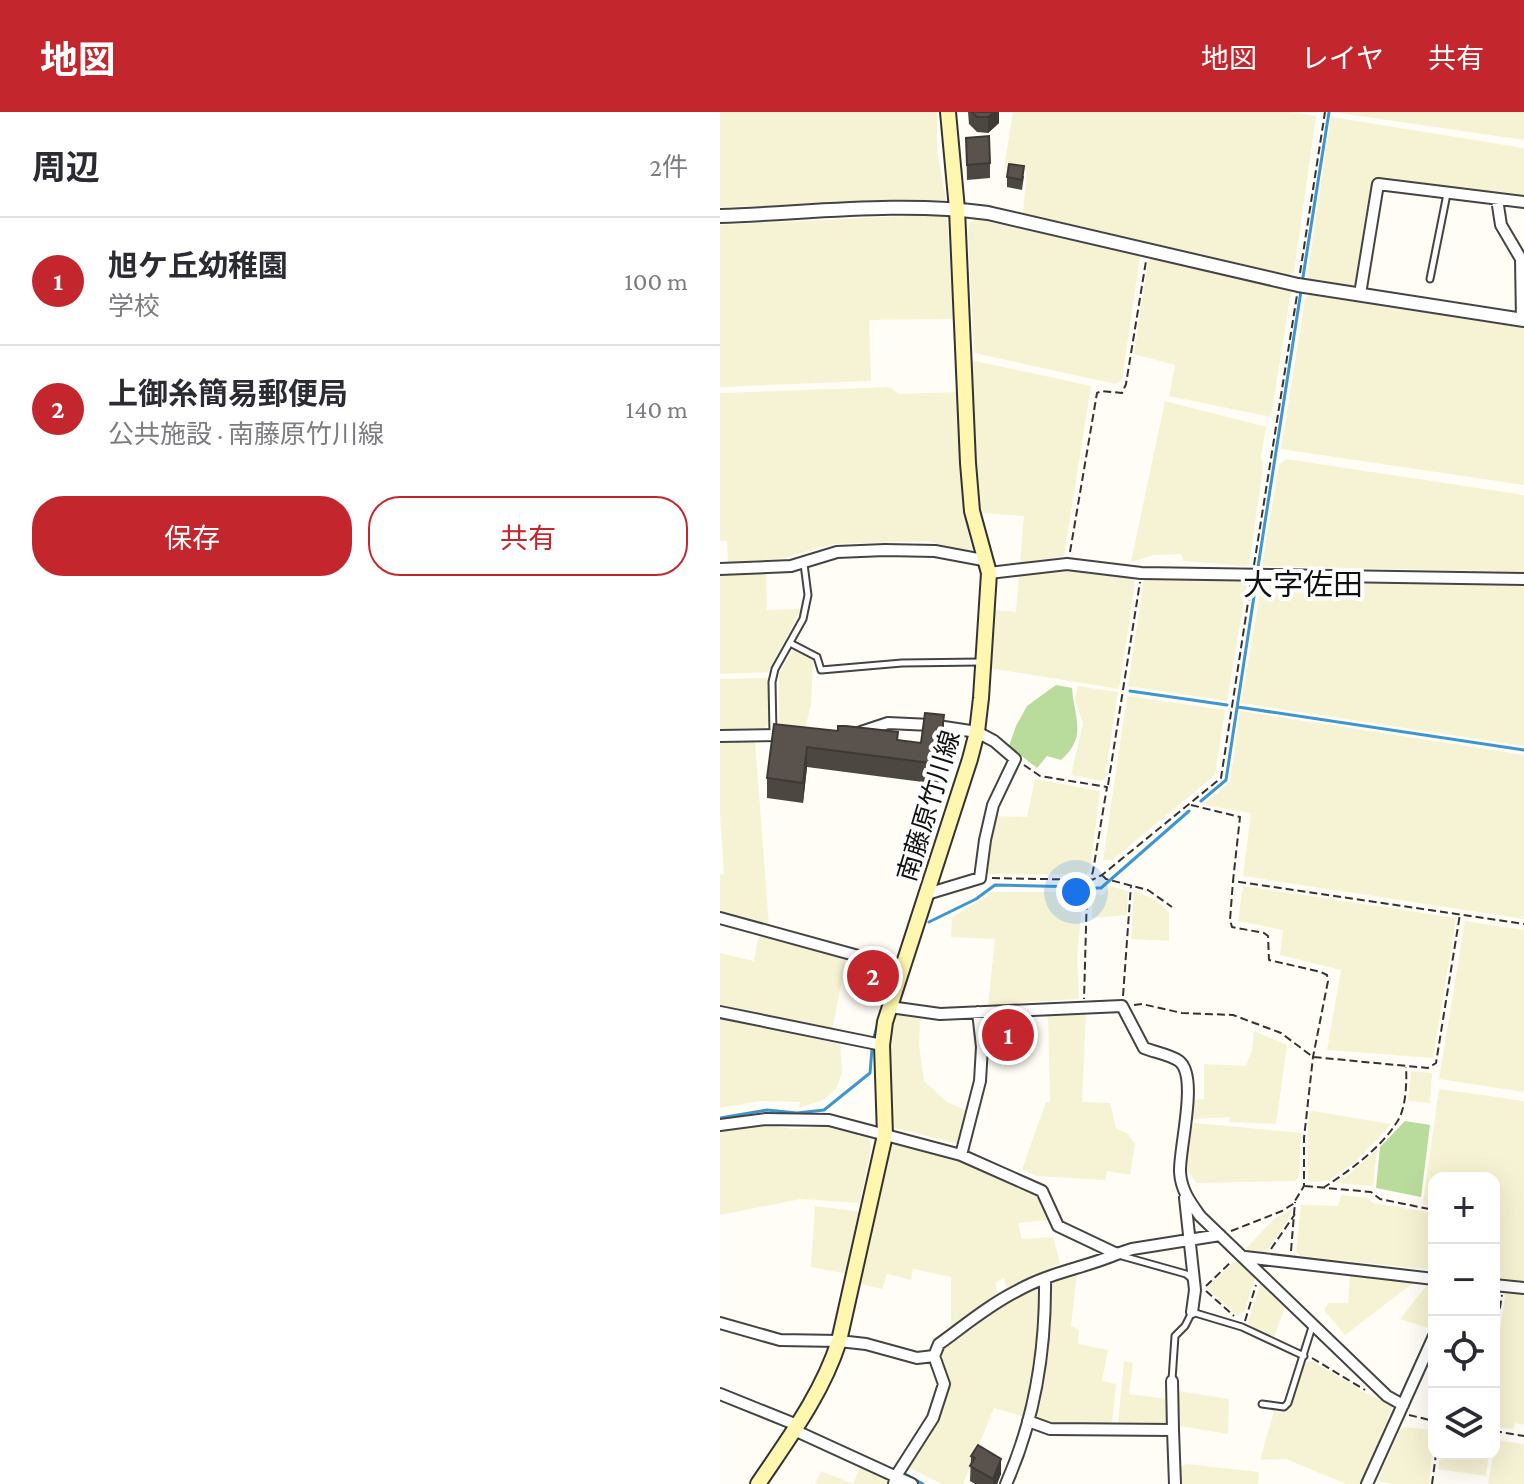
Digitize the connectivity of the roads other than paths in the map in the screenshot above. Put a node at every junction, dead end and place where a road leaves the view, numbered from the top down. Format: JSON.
{"nodes":[{"id":1,"x":948,"y":112,"type":"edge"},
{"id":2,"x":1447,"y":193,"type":"junction"},
{"id":3,"x":1497,"y":199,"type":"junction"},
{"id":4,"x":1524,"y":202,"type":"edge"},
{"id":5,"x":957,"y":209,"type":"junction"},
{"id":6,"x":720,"y":216,"type":"edge"},
{"id":7,"x":1430,"y":279,"type":"dead end"},
{"id":8,"x":1360,"y":294,"type":"junction"},
{"id":9,"x":1523,"y":320,"type":"edge"},
{"id":10,"x":804,"y":563,"type":"junction"},
{"id":11,"x":986,"y":567,"type":"junction"},
{"id":12,"x":720,"y":569,"type":"edge"},
{"id":13,"x":1524,"y":579,"type":"edge"},
{"id":14,"x":790,"y":643,"type":"junction"},
{"id":15,"x":982,"y":662,"type":"junction"},
{"id":16,"x":977,"y":732,"type":"junction"},
{"id":17,"x":773,"y":734,"type":"junction"},
{"id":18,"x":720,"y":736,"type":"edge"},
{"id":19,"x":798,"y":736,"type":"edge"},
{"id":20,"x":844,"y":738,"type":"edge"},
{"id":21,"x":927,"y":894,"type":"junction"},
{"id":22,"x":720,"y":918,"type":"edge"},
{"id":23,"x":902,"y":968,"type":"junction"},
{"id":24,"x":890,"y":1007,"type":"junction"},
{"id":25,"x":720,"y":1012,"type":"edge"},
{"id":26,"x":978,"y":1012,"type":"junction"},
{"id":27,"x":882,"y":1045,"type":"junction"},
{"id":28,"x":720,"y":1125,"type":"edge"},
{"id":29,"x":885,"y":1135,"type":"junction"},
{"id":30,"x":961,"y":1155,"type":"junction"},
{"id":31,"x":1185,"y":1196,"type":"junction"},
{"id":32,"x":1220,"y":1235,"type":"junction"},
{"id":33,"x":1189,"y":1241,"type":"junction"},
{"id":34,"x":1117,"y":1254,"type":"junction"},
{"id":35,"x":1242,"y":1255,"type":"junction"},
{"id":36,"x":1045,"y":1278,"type":"junction"},
{"id":37,"x":1428,"y":1278,"type":"edge"},
{"id":38,"x":1193,"y":1279,"type":"junction"},
{"id":39,"x":1500,"y":1286,"type":"edge"},
{"id":40,"x":1524,"y":1288,"type":"edge"},
{"id":41,"x":1192,"y":1312,"type":"junction"},
{"id":42,"x":720,"y":1323,"type":"edge"},
{"id":43,"x":1313,"y":1324,"type":"junction"},
{"id":44,"x":839,"y":1341,"type":"junction"},
{"id":45,"x":1428,"y":1350,"type":"edge"},
{"id":46,"x":934,"y":1356,"type":"junction"},
{"id":47,"x":1304,"y":1356,"type":"junction"},
{"id":48,"x":1172,"y":1381,"type":"joint"},
{"id":49,"x":720,"y":1394,"type":"edge"},
{"id":50,"x":1262,"y":1404,"type":"dead end"},
{"id":51,"x":1402,"y":1408,"type":"junction"},
{"id":52,"x":1028,"y":1421,"type":"junction"},
{"id":53,"x":796,"y":1427,"type":"junction"},
{"id":54,"x":1173,"y":1430,"type":"junction"},
{"id":55,"x":895,"y":1480,"type":"edge"},
{"id":56,"x":758,"y":1484,"type":"edge"},
{"id":57,"x":912,"y":1484,"type":"edge"},
{"id":58,"x":1006,"y":1484,"type":"edge"},
{"id":59,"x":1175,"y":1484,"type":"edge"},
{"id":60,"x":1367,"y":1484,"type":"edge"}],
"edges":[{"from":1,"to":5,"type":"main road","name":"南藤原竹川線"},
{"from":2,"to":3,"type":"street"},
{"from":2,"to":7,"type":"lane"},
{"from":2,"to":8,"type":"street"},
{"from":3,"to":4,"type":"street"},
{"from":3,"to":9,"type":"street"},
{"from":5,"to":6,"type":"street"},
{"from":5,"to":8,"type":"street"},
{"from":5,"to":11,"type":"main road","name":"南藤原竹川線"},
{"from":8,"to":9,"type":"street"},
{"from":10,"to":11,"type":"street"},
{"from":10,"to":12,"type":"street"},
{"from":10,"to":14,"type":"lane"},
{"from":11,"to":13,"type":"street"},
{"from":11,"to":15,"type":"main road","name":"南藤原竹川線"},
{"from":14,"to":15,"type":"lane"},
{"from":14,"to":17,"type":"lane"},
{"from":15,"to":16,"type":"main road","name":"南藤原竹川線"},
{"from":16,"to":20,"type":"street"},
{"from":16,"to":21,"type":"main road","name":"南藤原竹川線"},
{"from":16,"to":21,"type":"street"},
{"from":17,"to":18,"type":"street"},
{"from":17,"to":19,"type":"street"},
{"from":21,"to":23,"type":"main road","name":"南藤原竹川線"},
{"from":22,"to":23,"type":"street"},
{"from":23,"to":24,"type":"main road","name":"南藤原竹川線"},
{"from":24,"to":26,"type":"street"},
{"from":24,"to":27,"type":"main road","name":"南藤原竹川線"},
{"from":25,"to":27,"type":"street"},
{"from":26,"to":30,"type":"street"},
{"from":26,"to":31,"type":"street"},
{"from":27,"to":29,"type":"main road","name":"南藤原竹川線"},
{"from":28,"to":29,"type":"street"},
{"from":29,"to":30,"type":"street"},
{"from":29,"to":44,"type":"main road","name":"南藤原竹川線"},
{"from":30,"to":34,"type":"street"},
{"from":31,"to":32,"type":"street"},
{"from":31,"to":33,"type":"street"},
{"from":32,"to":33,"type":"street"},
{"from":32,"to":35,"type":"street"},
{"from":33,"to":34,"type":"street"},
{"from":33,"to":38,"type":"street"},
{"from":34,"to":36,"type":"street"},
{"from":34,"to":38,"type":"lane"},
{"from":35,"to":37,"type":"street"},
{"from":35,"to":43,"type":"street"},
{"from":36,"to":46,"type":"street"},
{"from":36,"to":52,"type":"street"},
{"from":38,"to":41,"type":"street"},
{"from":39,"to":40,"type":"street"},
{"from":41,"to":47,"type":"lane"},
{"from":41,"to":48,"type":"lane"},
{"from":42,"to":44,"type":"street"},
{"from":43,"to":47,"type":"lane"},
{"from":43,"to":51,"type":"street"},
{"from":44,"to":46,"type":"street"},
{"from":44,"to":53,"type":"main road","name":"南藤原竹川線"},
{"from":45,"to":51,"type":"street"},
{"from":46,"to":55,"type":"street"},
{"from":47,"to":50,"type":"lane"},
{"from":48,"to":54,"type":"street"},
{"from":49,"to":53,"type":"street"},
{"from":51,"to":60,"type":"street"},
{"from":52,"to":54,"type":"street"},
{"from":52,"to":58,"type":"street"},
{"from":53,"to":55,"type":"street"},
{"from":53,"to":56,"type":"main road","name":"南藤原竹川線"},
{"from":54,"to":59,"type":"street"},
{"from":55,"to":57,"type":"street"}]}
